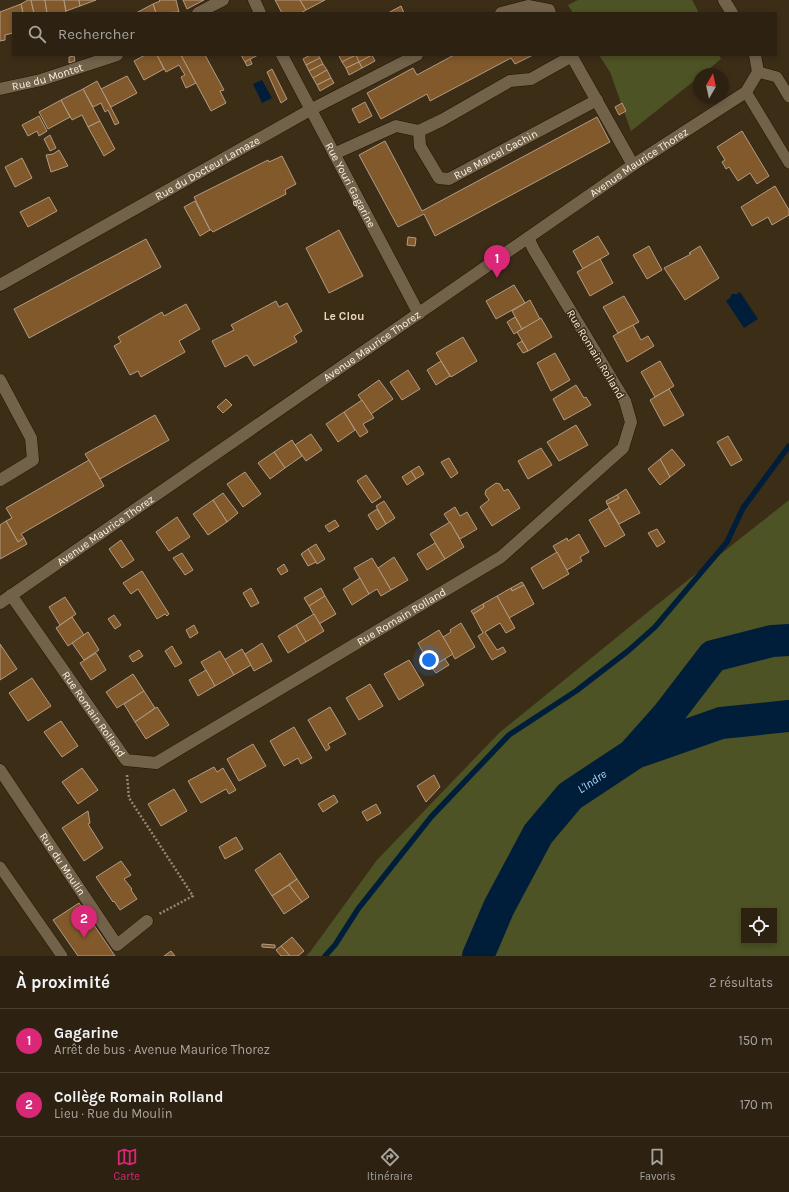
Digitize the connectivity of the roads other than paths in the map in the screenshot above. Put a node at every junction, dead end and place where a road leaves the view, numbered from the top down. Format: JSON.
{"nodes":[{"id":1,"x":223,"y":0,"type":"edge"},
{"id":2,"x":254,"y":0,"type":"edge"},
{"id":3,"x":724,"y":0,"type":"edge"},
{"id":4,"x":200,"y":12,"type":"edge"},
{"id":5,"x":260,"y":12,"type":"edge"},
{"id":6,"x":505,"y":12,"type":"edge"},
{"id":7,"x":550,"y":12,"type":"edge"},
{"id":8,"x":731,"y":12,"type":"edge"},
{"id":9,"x":114,"y":56,"type":"edge"},
{"id":10,"x":283,"y":56,"type":"edge"},
{"id":11,"x":415,"y":56,"type":"edge"},
{"id":12,"x":570,"y":56,"type":"edge"},
{"id":13,"x":573,"y":56,"type":"edge"},
{"id":14,"x":755,"y":56,"type":"edge"},
{"id":15,"x":758,"y":72,"type":"junction"},
{"id":16,"x":0,"y":89,"type":"edge"},
{"id":17,"x":746,"y":92,"type":"junction"},
{"id":18,"x":789,"y":97,"type":"edge"},
{"id":19,"x":597,"y":100,"type":"junction"},
{"id":20,"x":310,"y":110,"type":"junction"},
{"id":21,"x":419,"y":131,"type":"junction"},
{"id":22,"x":334,"y":154,"type":"junction"},
{"id":23,"x":789,"y":162,"type":"edge"},
{"id":24,"x":633,"y":165,"type":"junction"},
{"id":25,"x":528,"y":238,"type":"junction"},
{"id":26,"x":0,"y":285,"type":"edge"},
{"id":27,"x":419,"y":314,"type":"junction"},
{"id":28,"x":0,"y":380,"type":"edge"},
{"id":29,"x":0,"y":480,"type":"edge"},
{"id":30,"x":11,"y":595,"type":"junction"},
{"id":31,"x":0,"y":603,"type":"edge"},
{"id":32,"x":0,"y":770,"type":"edge"},
{"id":33,"x":0,"y":867,"type":"edge"},
{"id":34,"x":147,"y":921,"type":"road end"},
{"id":35,"x":62,"y":956,"type":"edge"}],
"edges":[{"from":1,"to":4,"type":"street"},
{"from":2,"to":5,"type":"street"},
{"from":3,"to":8,"type":"street"},
{"from":6,"to":7,"type":"street"},
{"from":9,"to":16,"type":"street","name":"Rue du Montet"},
{"from":10,"to":20,"type":"street","name":"Rue Youri Gagarine"},
{"from":11,"to":20,"type":"street","name":"Rue du Docteur Lamaze"},
{"from":12,"to":21,"type":"street"},
{"from":13,"to":19,"type":"street"},
{"from":14,"to":15,"type":"street"},
{"from":15,"to":17,"type":"street"},
{"from":15,"to":18,"type":"lane"},
{"from":17,"to":23,"type":"lane"},
{"from":17,"to":24,"type":"street","name":"Avenue Maurice Thorez"},
{"from":19,"to":21,"type":"street","name":"Rue Marcel Cachin"},
{"from":19,"to":24,"type":"street"},
{"from":20,"to":22,"type":"street","name":"Rue Youri Gagarine"},
{"from":20,"to":26,"type":"street","name":"Rue du Docteur Lamaze"},
{"from":21,"to":22,"type":"street"},
{"from":22,"to":27,"type":"street","name":"Rue Youri Gagarine"},
{"from":24,"to":25,"type":"street","name":"Avenue Maurice Thorez"},
{"from":25,"to":27,"type":"street","name":"Avenue Maurice Thorez"},
{"from":25,"to":30,"type":"street","name":"Rue Romain Rolland"},
{"from":27,"to":30,"type":"street","name":"Avenue Maurice Thorez"},
{"from":28,"to":29,"type":"street"},
{"from":30,"to":31,"type":"street","name":"Avenue Maurice Thorez"},
{"from":32,"to":34,"type":"street","name":"Rue du Moulin"},
{"from":33,"to":35,"type":"lane"}]}
